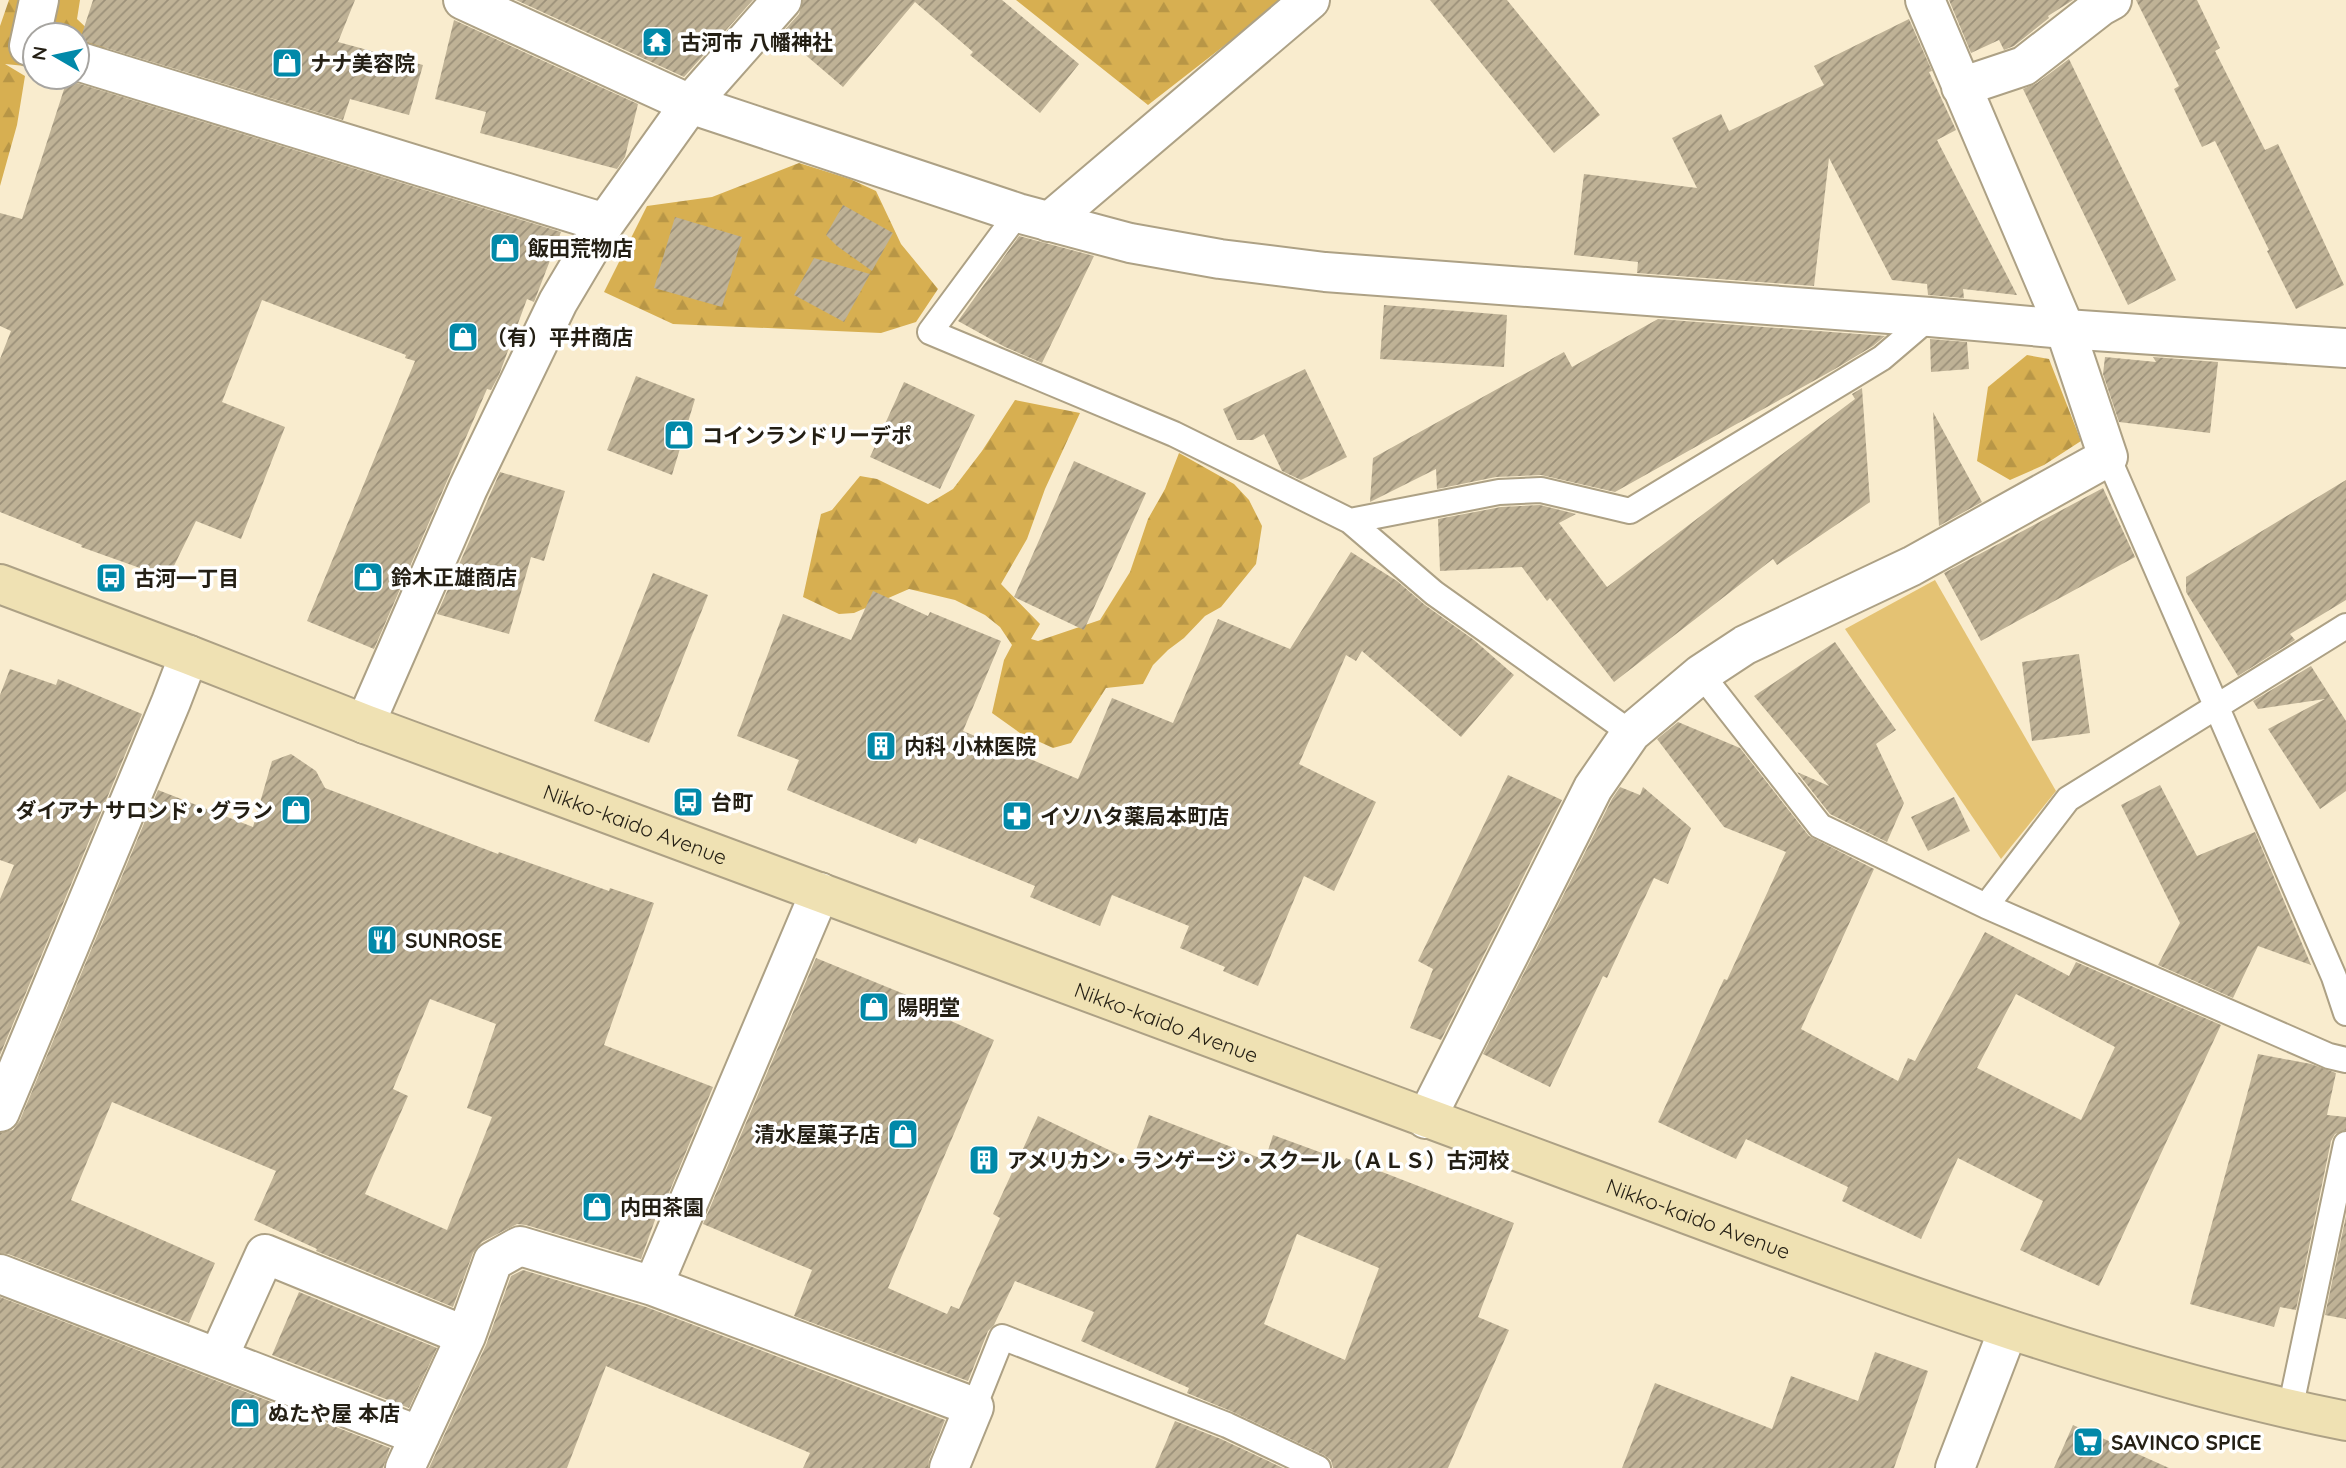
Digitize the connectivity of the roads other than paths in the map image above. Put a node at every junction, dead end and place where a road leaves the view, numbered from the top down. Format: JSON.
{"nodes":[{"id":1,"x":39,"y":0,"type":"edge"},
{"id":2,"x":463,"y":0,"type":"edge"},
{"id":3,"x":782,"y":0,"type":"edge"},
{"id":4,"x":1310,"y":0,"type":"edge"},
{"id":5,"x":1925,"y":0,"type":"edge"},
{"id":6,"x":2112,"y":0,"type":"edge"},
{"id":7,"x":34,"y":21,"type":"edge"},
{"id":8,"x":91,"y":65,"type":"edge"},
{"id":9,"x":1961,"y":87,"type":"junction"},
{"id":10,"x":690,"y":104,"type":"junction"},
{"id":11,"x":1034,"y":217,"type":"junction"},
{"id":12,"x":605,"y":223,"type":"junction"},
{"id":13,"x":1930,"y":317,"type":"junction"},
{"id":14,"x":2065,"y":329,"type":"junction"},
{"id":15,"x":2346,"y":348,"type":"edge"},
{"id":16,"x":2108,"y":457,"type":"junction"},
{"id":17,"x":1350,"y":521,"type":"junction"},
{"id":18,"x":0,"y":584,"type":"edge"},
{"id":19,"x":2346,"y":626,"type":"edge"},
{"id":20,"x":189,"y":655,"type":"junction"},
{"id":21,"x":1701,"y":674,"type":"junction"},
{"id":22,"x":2217,"y":707,"type":"junction"},
{"id":23,"x":365,"y":724,"type":"junction"},
{"id":24,"x":1631,"y":733,"type":"junction"},
{"id":25,"x":820,"y":892,"type":"junction"},
{"id":26,"x":1986,"y":906,"type":"junction"},
{"id":27,"x":2346,"y":1013,"type":"edge"},
{"id":28,"x":2346,"y":1060,"type":"edge"},
{"id":29,"x":0,"y":1112,"type":"edge"},
{"id":30,"x":1426,"y":1119,"type":"junction"},
{"id":31,"x":2346,"y":1144,"type":"edge"},
{"id":32,"x":0,"y":1274,"type":"edge"},
{"id":33,"x":653,"y":1286,"type":"junction"},
{"id":34,"x":2008,"y":1330,"type":"junction"},
{"id":35,"x":466,"y":1336,"type":"junction"},
{"id":36,"x":218,"y":1358,"type":"junction"},
{"id":37,"x":974,"y":1408,"type":"junction"},
{"id":38,"x":2290,"y":1410,"type":"junction"},
{"id":39,"x":2346,"y":1421,"type":"edge"},
{"id":40,"x":413,"y":1452,"type":"edge"},
{"id":41,"x":949,"y":1468,"type":"edge"},
{"id":42,"x":1318,"y":1468,"type":"edge"},
{"id":43,"x":1955,"y":1468,"type":"edge"}],
"edges":[{"from":1,"to":7,"type":"street"},
{"from":2,"to":10,"type":"street"},
{"from":3,"to":10,"type":"street"},
{"from":4,"to":11,"type":"street"},
{"from":5,"to":9,"type":"street"},
{"from":6,"to":9,"type":"street"},
{"from":8,"to":12,"type":"street"},
{"from":9,"to":14,"type":"street"},
{"from":10,"to":11,"type":"street"},
{"from":10,"to":12,"type":"street"},
{"from":11,"to":13,"type":"street"},
{"from":11,"to":17,"type":"lane"},
{"from":12,"to":23,"type":"street"},
{"from":13,"to":14,"type":"street"},
{"from":13,"to":17,"type":"lane"},
{"from":14,"to":15,"type":"street"},
{"from":14,"to":16,"type":"street"},
{"from":16,"to":21,"type":"street"},
{"from":16,"to":22,"type":"lane"},
{"from":17,"to":24,"type":"lane"},
{"from":18,"to":20,"type":"main road","name":"Nikko-kaido Avenue"},
{"from":19,"to":22,"type":"lane"},
{"from":20,"to":23,"type":"main road","name":"Nikko-kaido Avenue"},
{"from":20,"to":29,"type":"street"},
{"from":21,"to":24,"type":"street"},
{"from":21,"to":26,"type":"lane"},
{"from":22,"to":26,"type":"lane"},
{"from":22,"to":27,"type":"lane"},
{"from":23,"to":25,"type":"main road","name":"Nikko-kaido Avenue"},
{"from":24,"to":30,"type":"street"},
{"from":25,"to":30,"type":"main road","name":"Nikko-kaido Avenue"},
{"from":25,"to":33,"type":"street"},
{"from":26,"to":28,"type":"lane"},
{"from":30,"to":34,"type":"main road","name":"Nikko-kaido Avenue"},
{"from":31,"to":38,"type":"lane"},
{"from":32,"to":36,"type":"street"},
{"from":33,"to":35,"type":"street"},
{"from":33,"to":37,"type":"street"},
{"from":34,"to":38,"type":"main road","name":"Nikko-kaido Avenue"},
{"from":34,"to":43,"type":"street"},
{"from":35,"to":36,"type":"street"},
{"from":35,"to":40,"type":"street"},
{"from":36,"to":40,"type":"street"},
{"from":37,"to":41,"type":"street"},
{"from":37,"to":42,"type":"lane"},
{"from":38,"to":39,"type":"main road","name":"Nikko-kaido Avenue"}]}
